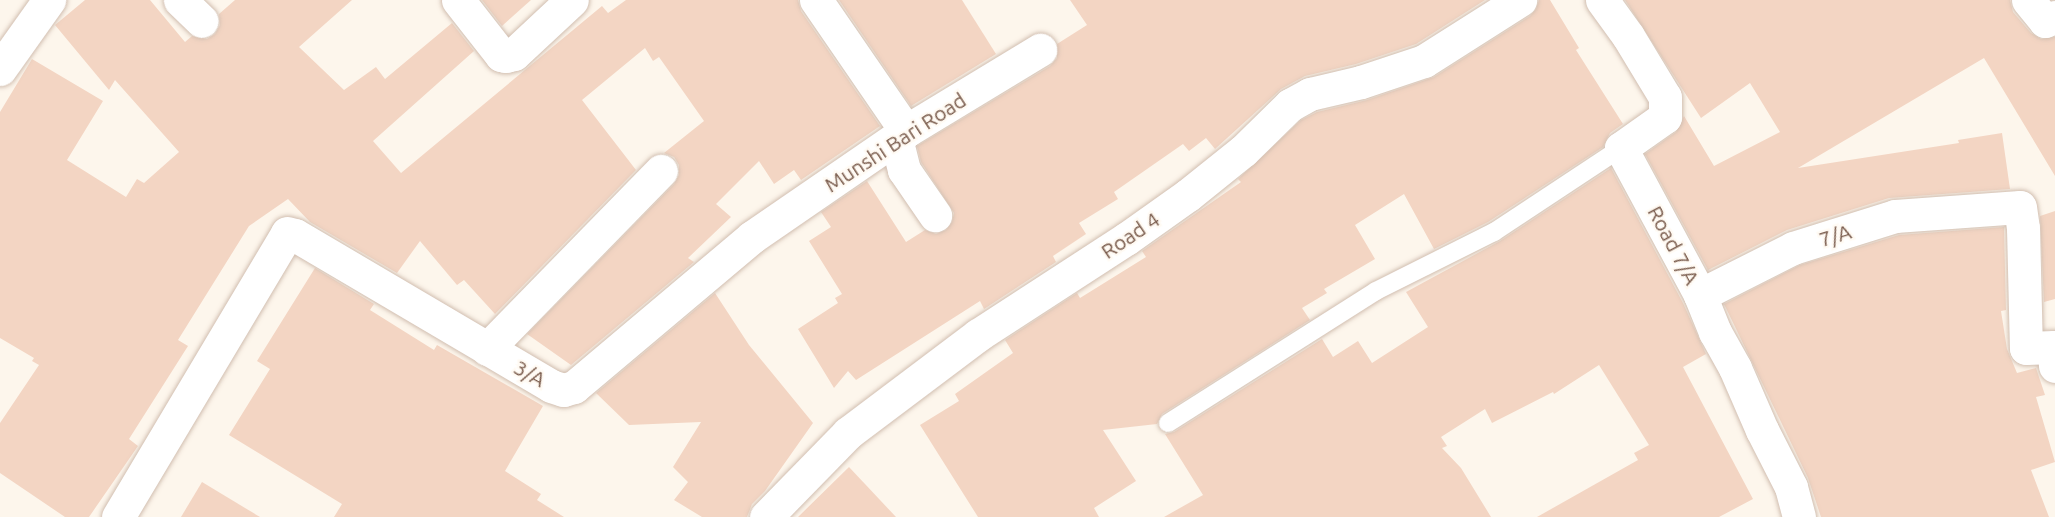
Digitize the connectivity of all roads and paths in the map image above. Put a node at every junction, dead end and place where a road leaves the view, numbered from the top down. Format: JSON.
{"nodes":[{"id":1,"x":49,"y":0,"type":"edge"},
{"id":2,"x":458,"y":0,"type":"edge"},
{"id":3,"x":572,"y":0,"type":"edge"},
{"id":4,"x":816,"y":0,"type":"edge"},
{"id":5,"x":1520,"y":0,"type":"edge"},
{"id":6,"x":1602,"y":0,"type":"edge"},
{"id":7,"x":2028,"y":0,"type":"edge"},
{"id":8,"x":2055,"y":17,"type":"edge"},
{"id":9,"x":1040,"y":50,"type":"dead end"},
{"id":10,"x":0,"y":69,"type":"edge"},
{"id":11,"x":901,"y":135,"type":"junction"},
{"id":12,"x":1621,"y":148,"type":"junction"},
{"id":13,"x":661,"y":171,"type":"dead end"},
{"id":14,"x":935,"y":215,"type":"dead end"},
{"id":15,"x":752,"y":237,"type":"joint"},
{"id":16,"x":1700,"y":295,"type":"junction"},
{"id":17,"x":487,"y":349,"type":"junction"},
{"id":18,"x":2055,"y":366,"type":"edge"},
{"id":19,"x":1168,"y":423,"type":"dead end"},
{"id":20,"x":118,"y":517,"type":"edge"},
{"id":21,"x":766,"y":517,"type":"edge"},
{"id":22,"x":1799,"y":517,"type":"edge"}],
"edges":[{"from":1,"to":10,"type":"street"},
{"from":2,"to":3,"type":"street"},
{"from":4,"to":11,"type":"street"},
{"from":5,"to":21,"type":"street","name":"Road 4"},
{"from":6,"to":12,"type":"street"},
{"from":7,"to":8,"type":"street"},
{"from":9,"to":11,"type":"street","name":"Munshi Bari Road"},
{"from":11,"to":14,"type":"street"},
{"from":11,"to":15,"type":"street","name":"Munshi Bari Road"},
{"from":12,"to":16,"type":"street","name":"Road 7/A"},
{"from":12,"to":19,"type":"lane"},
{"from":13,"to":17,"type":"street"},
{"from":15,"to":17,"type":"street","name":"3/A"},
{"from":16,"to":18,"type":"street","name":"7/A"},
{"from":16,"to":22,"type":"street","name":"Road 7/A"},
{"from":17,"to":20,"type":"street","name":"3/A"}]}
